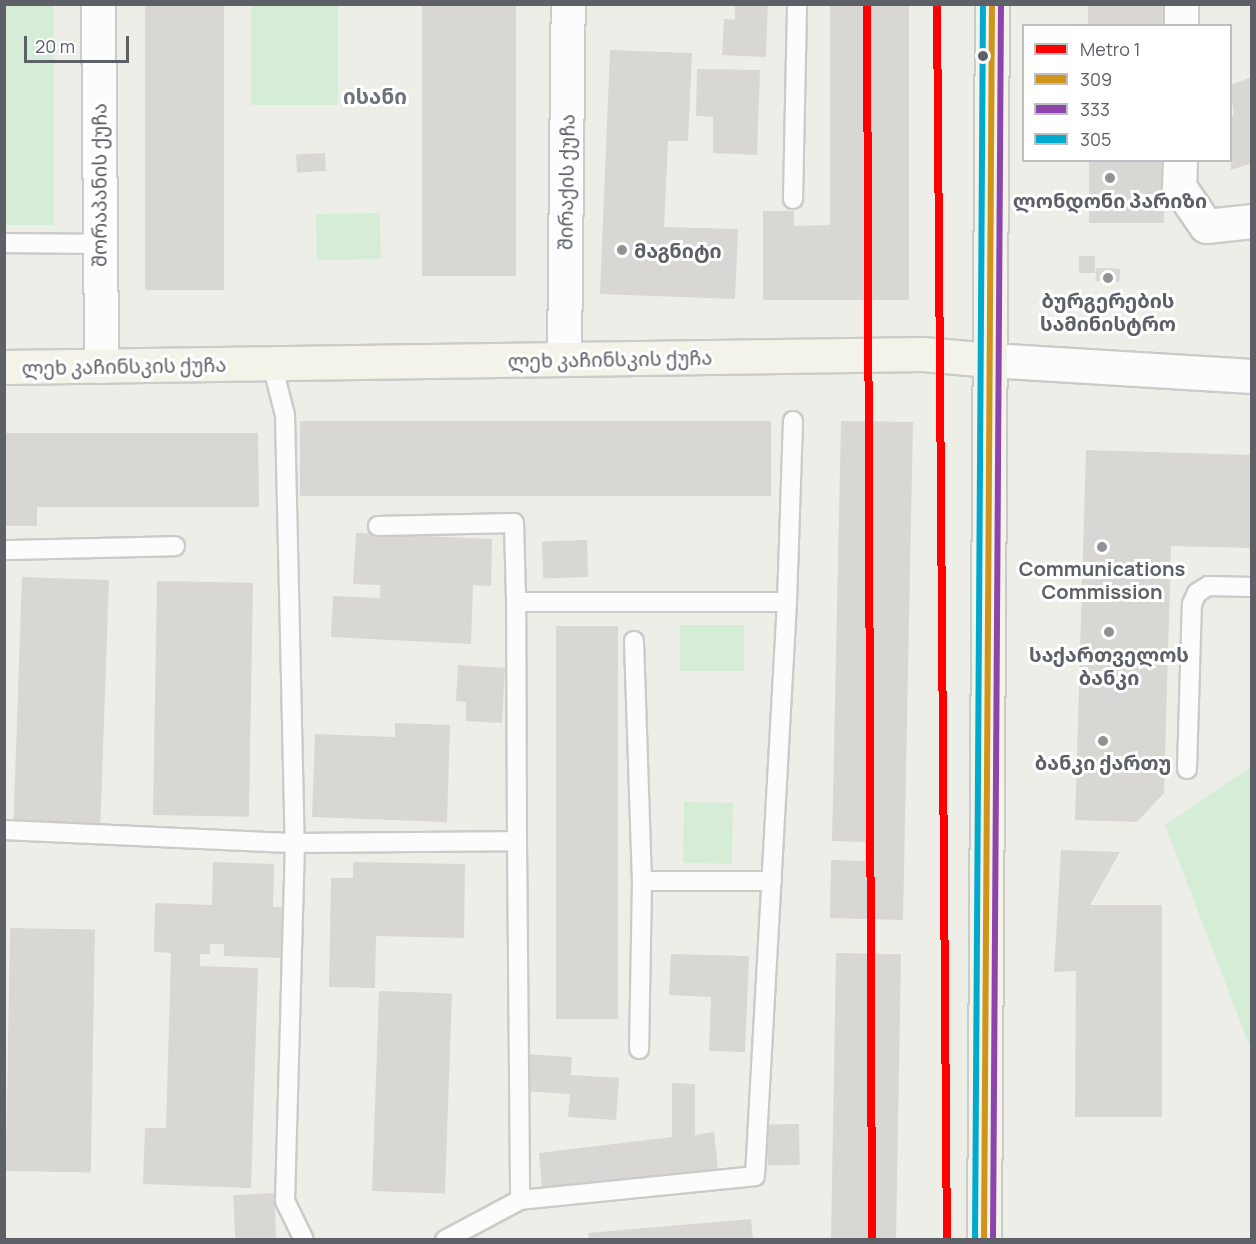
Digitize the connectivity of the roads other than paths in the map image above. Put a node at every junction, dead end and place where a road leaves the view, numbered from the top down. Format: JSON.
{"nodes":[{"id":1,"x":98,"y":4,"type":"edge"},
{"id":2,"x":568,"y":4,"type":"edge"},
{"id":3,"x":797,"y":4,"type":"edge"},
{"id":4,"x":992,"y":4,"type":"edge"},
{"id":5,"x":1181,"y":4,"type":"edge"},
{"id":6,"x":1181,"y":24,"type":"edge"},
{"id":7,"x":1180,"y":162,"type":"edge"},
{"id":8,"x":793,"y":199,"type":"dead end"},
{"id":9,"x":1251,"y":221,"type":"edge"},
{"id":10,"x":4,"y":243,"type":"edge"},
{"id":11,"x":99,"y":244,"type":"junction"},
{"id":12,"x":564,"y":359,"type":"junction"},
{"id":13,"x":990,"y":360,"type":"junction"},
{"id":14,"x":272,"y":364,"type":"junction"},
{"id":15,"x":100,"y":366,"type":"junction"},
{"id":16,"x":4,"y":368,"type":"edge"},
{"id":17,"x":1251,"y":376,"type":"edge"},
{"id":18,"x":793,"y":421,"type":"dead end"},
{"id":19,"x":378,"y":526,"type":"dead end"},
{"id":20,"x":175,"y":546,"type":"dead end"},
{"id":21,"x":4,"y":550,"type":"edge"},
{"id":22,"x":1251,"y":586,"type":"edge"},
{"id":23,"x":516,"y":602,"type":"junction"},
{"id":24,"x":787,"y":602,"type":"junction"},
{"id":25,"x":634,"y":641,"type":"dead end"},
{"id":26,"x":1187,"y":769,"type":"dead end"},
{"id":27,"x":4,"y":830,"type":"edge"},
{"id":28,"x":517,"y":841,"type":"junction"},
{"id":29,"x":295,"y":843,"type":"junction"},
{"id":30,"x":772,"y":880,"type":"junction"},
{"id":31,"x":642,"y":881,"type":"junction"},
{"id":32,"x":639,"y":1048,"type":"dead end"},
{"id":33,"x":520,"y":1200,"type":"junction"},
{"id":34,"x":304,"y":1239,"type":"edge"},
{"id":35,"x":445,"y":1239,"type":"edge"},
{"id":36,"x":984,"y":1239,"type":"edge"}],
"edges":[{"from":1,"to":11,"type":"street","name":"შორაპანის ქუჩა"},
{"from":2,"to":12,"type":"street","name":"შირაქის ქუჩა"},
{"from":3,"to":8,"type":"lane"},
{"from":4,"to":13,"type":"main road"},
{"from":5,"to":6,"type":"street"},
{"from":7,"to":9,"type":"street"},
{"from":10,"to":11,"type":"lane"},
{"from":11,"to":15,"type":"street","name":"შორაპანის ქუჩა"},
{"from":12,"to":13,"type":"main road","name":"ლეხ კაჩინსკის ქუჩა"},
{"from":12,"to":14,"type":"main road","name":"ლეხ კაჩინსკის ქუჩა"},
{"from":13,"to":17,"type":"street","name":"ლეხ კაჩინსკის ქუჩა"},
{"from":13,"to":36,"type":"main road"},
{"from":14,"to":15,"type":"main road","name":"ლეხ კაჩინსკის ქუჩა"},
{"from":14,"to":29,"type":"lane"},
{"from":15,"to":16,"type":"main road","name":"ლეხ კაჩინსკის ქუჩა"},
{"from":18,"to":24,"type":"lane"},
{"from":19,"to":23,"type":"lane"},
{"from":20,"to":21,"type":"lane"},
{"from":22,"to":26,"type":"lane"},
{"from":23,"to":24,"type":"lane"},
{"from":23,"to":28,"type":"lane"},
{"from":24,"to":30,"type":"lane"},
{"from":25,"to":31,"type":"lane"},
{"from":27,"to":29,"type":"lane"},
{"from":28,"to":29,"type":"lane"},
{"from":28,"to":33,"type":"lane"},
{"from":29,"to":34,"type":"lane"},
{"from":30,"to":31,"type":"lane"},
{"from":30,"to":33,"type":"lane"},
{"from":31,"to":32,"type":"lane"},
{"from":33,"to":35,"type":"lane"}]}
